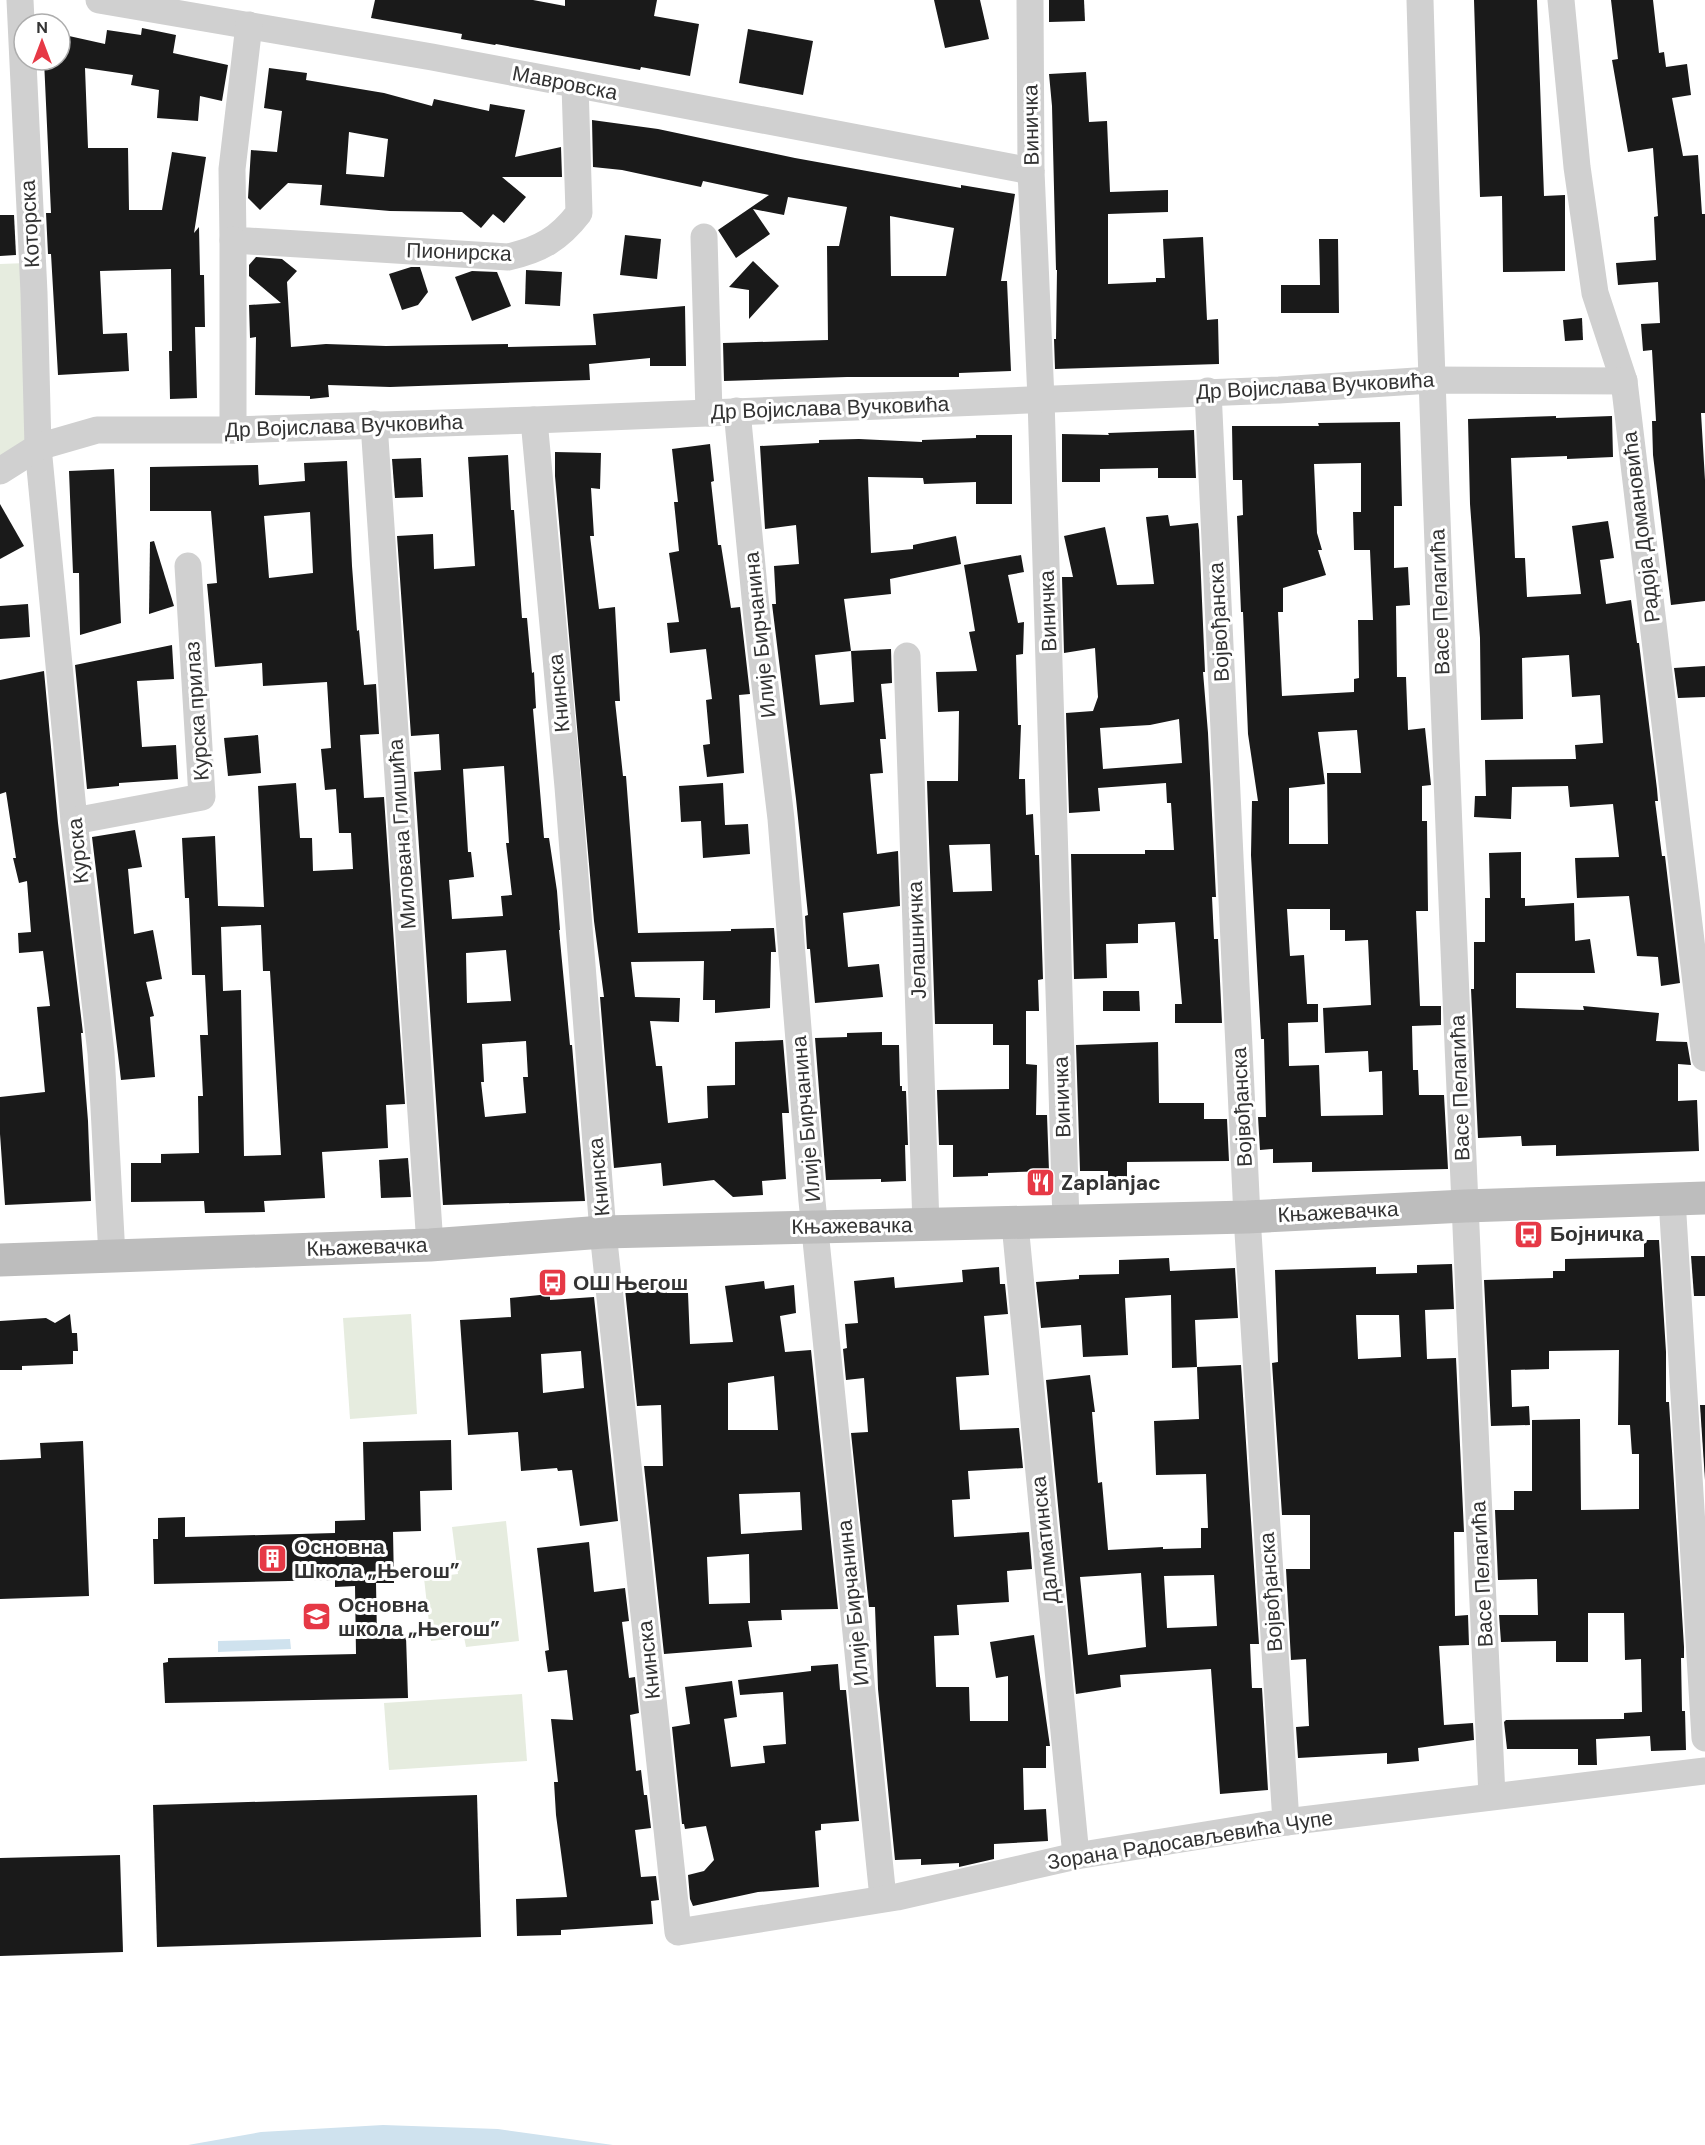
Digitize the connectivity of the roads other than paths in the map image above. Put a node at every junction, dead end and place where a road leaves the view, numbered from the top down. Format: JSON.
{"nodes":[{"id":1,"x":20,"y":0,"type":"edge"},
{"id":2,"x":99,"y":0,"type":"edge"},
{"id":3,"x":1030,"y":0,"type":"edge"},
{"id":4,"x":1420,"y":0,"type":"edge"},
{"id":5,"x":1561,"y":0,"type":"edge"},
{"id":6,"x":249,"y":25,"type":"junction"},
{"id":7,"x":575,"y":85,"type":"junction"},
{"id":8,"x":1031,"y":171,"type":"junction"},
{"id":9,"x":704,"y":237,"type":"dead end"},
{"id":10,"x":233,"y":240,"type":"junction"},
{"id":11,"x":1431,"y":380,"type":"junction"},
{"id":12,"x":1624,"y":381,"type":"junction"},
{"id":13,"x":1208,"y":391,"type":"junction"},
{"id":14,"x":1041,"y":399,"type":"junction"},
{"id":15,"x":737,"y":411,"type":"junction"},
{"id":16,"x":709,"y":413,"type":"junction"},
{"id":17,"x":534,"y":420,"type":"junction"},
{"id":18,"x":374,"y":424,"type":"junction"},
{"id":19,"x":233,"y":430,"type":"junction"},
{"id":20,"x":38,"y":447,"type":"junction"},
{"id":21,"x":0,"y":471,"type":"edge"},
{"id":22,"x":188,"y":566,"type":"dead end"},
{"id":23,"x":907,"y":656,"type":"dead end"},
{"id":24,"x":74,"y":821,"type":"junction"},
{"id":25,"x":1705,"y":1058,"type":"edge"},
{"id":26,"x":1705,"y":1198,"type":"edge"},
{"id":27,"x":1672,"y":1199,"type":"junction"},
{"id":28,"x":1465,"y":1206,"type":"junction"},
{"id":29,"x":1247,"y":1216,"type":"junction"},
{"id":30,"x":1066,"y":1222,"type":"junction"},
{"id":31,"x":1015,"y":1224,"type":"junction"},
{"id":32,"x":926,"y":1225,"type":"junction"},
{"id":33,"x":815,"y":1227,"type":"junction"},
{"id":34,"x":603,"y":1232,"type":"junction"},
{"id":35,"x":430,"y":1245,"type":"junction"},
{"id":36,"x":112,"y":1256,"type":"junction"},
{"id":37,"x":0,"y":1260,"type":"edge"},
{"id":38,"x":1705,"y":1738,"type":"edge"},
{"id":39,"x":1705,"y":1771,"type":"edge"},
{"id":40,"x":1492,"y":1796,"type":"junction"},
{"id":41,"x":1286,"y":1822,"type":"junction"},
{"id":42,"x":1076,"y":1856,"type":"junction"},
{"id":43,"x":883,"y":1898,"type":"junction"},
{"id":44,"x":678,"y":1932,"type":"joint"}],
"edges":[{"from":1,"to":20,"type":"street","name":"Которска"},
{"from":2,"to":6,"type":"street","name":"Мавровска"},
{"from":3,"to":8,"type":"street","name":"Виничка"},
{"from":4,"to":11,"type":"street","name":"Васе Пелагића"},
{"from":5,"to":12,"type":"street","name":"Радоја Домановића"},
{"from":6,"to":7,"type":"street","name":"Мавровска"},
{"from":6,"to":10,"type":"street"},
{"from":7,"to":8,"type":"street","name":"Мавровска"},
{"from":7,"to":10,"type":"street","name":"Пионирска"},
{"from":8,"to":14,"type":"street","name":"Виничка"},
{"from":9,"to":16,"type":"street"},
{"from":10,"to":19,"type":"street"},
{"from":11,"to":12,"type":"street","name":"Др Војислава Вучковића"},
{"from":11,"to":13,"type":"street","name":"Др Војислава Вучковића"},
{"from":11,"to":28,"type":"street","name":"Васе Пелагића"},
{"from":12,"to":25,"type":"street","name":"Радоја Домановића"},
{"from":13,"to":14,"type":"street","name":"Др Војислава Вучковића"},
{"from":13,"to":29,"type":"street","name":"Војвођанска"},
{"from":14,"to":15,"type":"street","name":"Др Војислава Вучковића"},
{"from":14,"to":30,"type":"street","name":"Виничка"},
{"from":15,"to":16,"type":"street","name":"Др Војислава Вучковића"},
{"from":15,"to":33,"type":"street","name":"Илије Бирчанина"},
{"from":16,"to":17,"type":"street","name":"Др Војислава Вучковића"},
{"from":17,"to":18,"type":"street","name":"Др Војислава Вучковића"},
{"from":17,"to":34,"type":"street","name":"Книнска"},
{"from":18,"to":19,"type":"street","name":"Др Војислава Вучковића"},
{"from":18,"to":35,"type":"street","name":"Милована Глишића"},
{"from":19,"to":20,"type":"street","name":"Др Војислава Вучковића"},
{"from":20,"to":21,"type":"street","name":"Др Војислава Вучковића"},
{"from":20,"to":24,"type":"street","name":"Курска"},
{"from":22,"to":24,"type":"street","name":"Курска прилаз"},
{"from":23,"to":32,"type":"street","name":"Јелашничка"},
{"from":24,"to":36,"type":"street","name":"Курска"},
{"from":26,"to":27,"type":"main road","name":"Књажевачка"},
{"from":27,"to":28,"type":"main road","name":"Књажевачка"},
{"from":27,"to":38,"type":"street"},
{"from":28,"to":29,"type":"main road","name":"Књажевачка"},
{"from":28,"to":40,"type":"street","name":"Васе Пелагића"},
{"from":29,"to":30,"type":"main road","name":"Књажевачка"},
{"from":29,"to":41,"type":"street","name":"Војвођанска"},
{"from":30,"to":31,"type":"main road","name":"Књажевачка"},
{"from":31,"to":32,"type":"main road","name":"Књажевачка"},
{"from":31,"to":42,"type":"street","name":"Далматинска"},
{"from":32,"to":33,"type":"main road","name":"Књажевачка"},
{"from":33,"to":34,"type":"main road","name":"Књажевачка"},
{"from":33,"to":43,"type":"street","name":"Илије Бирчанина"},
{"from":34,"to":35,"type":"main road","name":"Књажевачка"},
{"from":34,"to":44,"type":"street","name":"Книнска"},
{"from":35,"to":36,"type":"main road","name":"Књажевачка"},
{"from":36,"to":37,"type":"main road","name":"Књажевачка"},
{"from":39,"to":40,"type":"street","name":"Зорана Радосављевића Чупе"},
{"from":40,"to":41,"type":"street","name":"Зорана Радосављевића Чупе"},
{"from":41,"to":42,"type":"street","name":"Зорана Радосављевића Чупе"},
{"from":42,"to":43,"type":"street","name":"Зорана Радосављевића Чупе"},
{"from":43,"to":44,"type":"street","name":"Зорана Радосављевића Чупе"}]}
